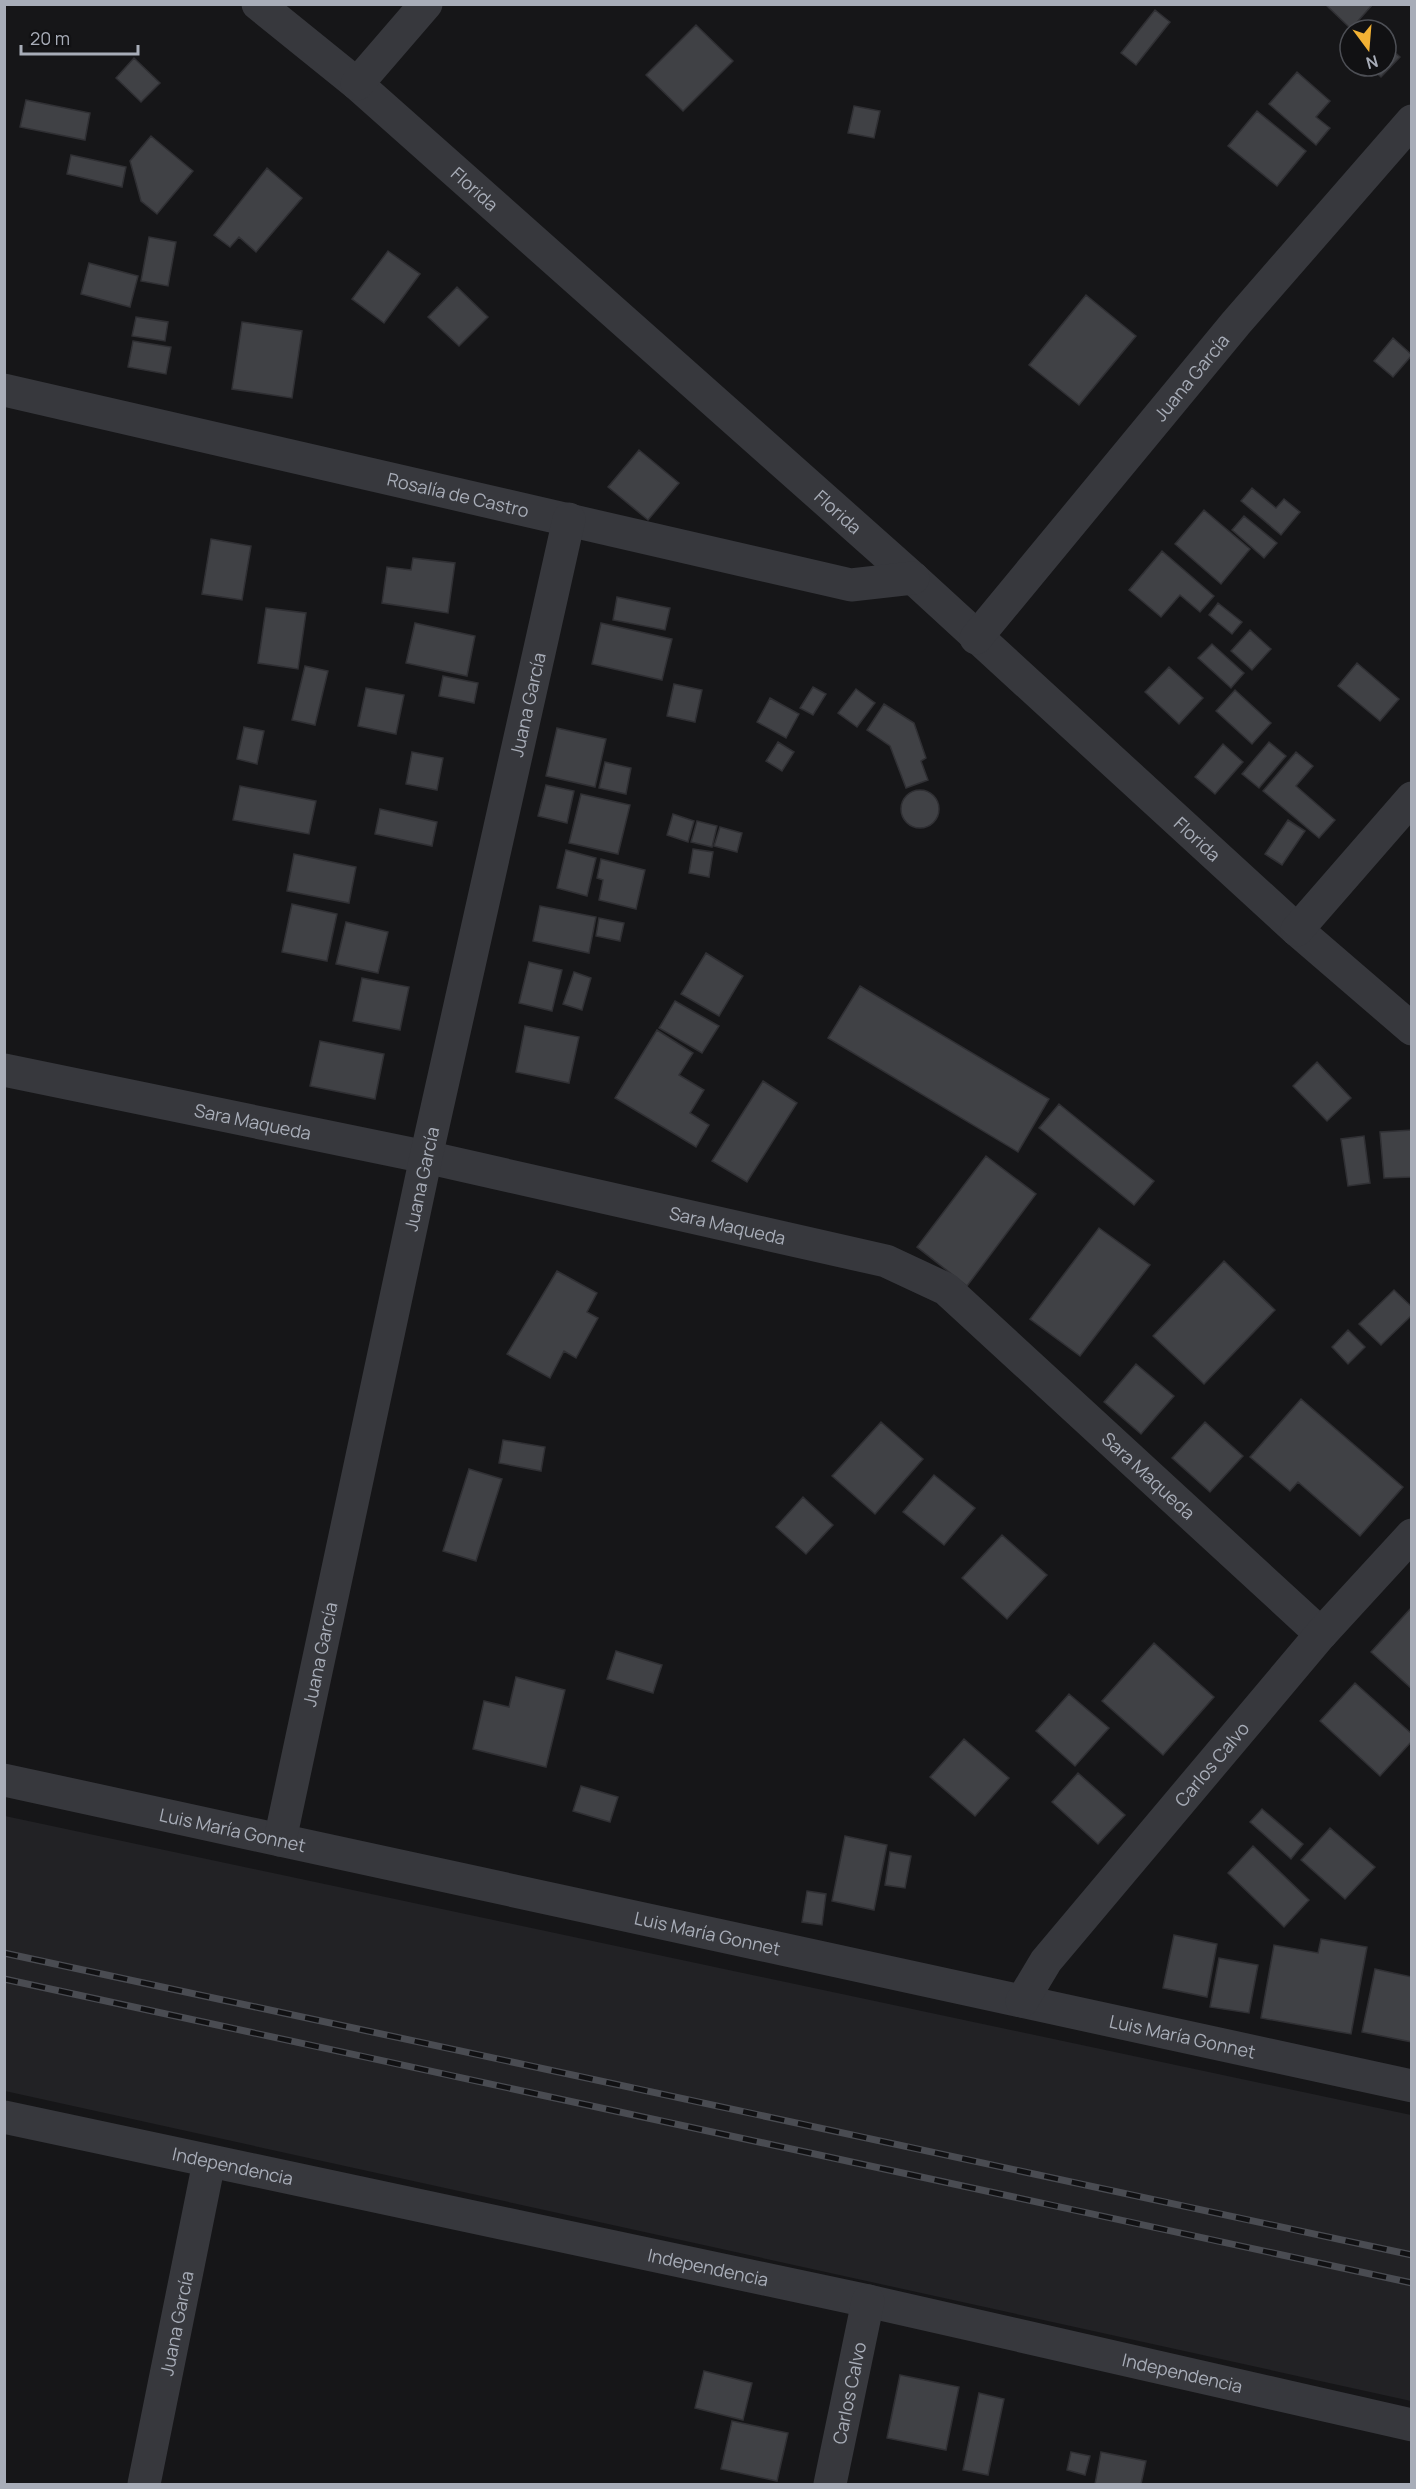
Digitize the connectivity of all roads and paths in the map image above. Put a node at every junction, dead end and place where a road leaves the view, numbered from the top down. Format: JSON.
{"nodes":[{"id":1,"x":258,"y":4,"type":"edge"},
{"id":2,"x":426,"y":4,"type":"edge"},
{"id":3,"x":357,"y":84,"type":"junction"},
{"id":4,"x":1412,"y":121,"type":"edge"},
{"id":5,"x":4,"y":390,"type":"edge"},
{"id":6,"x":569,"y":519,"type":"junction"},
{"id":7,"x":913,"y":578,"type":"junction"},
{"id":8,"x":976,"y":638,"type":"junction"},
{"id":9,"x":1412,"y":798,"type":"edge"},
{"id":10,"x":1296,"y":930,"type":"junction"},
{"id":11,"x":1412,"y":1029,"type":"edge"},
{"id":12,"x":4,"y":1070,"type":"edge"},
{"id":13,"x":426,"y":1157,"type":"junction"},
{"id":14,"x":1412,"y":1535,"type":"edge"},
{"id":15,"x":1321,"y":1634,"type":"junction"},
{"id":16,"x":4,"y":1780,"type":"edge"},
{"id":17,"x":280,"y":1840,"type":"junction"},
{"id":18,"x":1022,"y":2001,"type":"junction"},
{"id":19,"x":1412,"y":2086,"type":"edge"},
{"id":20,"x":4,"y":2117,"type":"edge"},
{"id":21,"x":209,"y":2162,"type":"junction"},
{"id":22,"x":868,"y":2301,"type":"junction"},
{"id":23,"x":1412,"y":2425,"type":"edge"},
{"id":24,"x":144,"y":2484,"type":"edge"},
{"id":25,"x":830,"y":2484,"type":"edge"}],
"edges":[{"from":1,"to":3,"type":"street","name":"Florida"},
{"from":2,"to":3,"type":"street"},
{"from":3,"to":7,"type":"street","name":"Florida"},
{"from":4,"to":8,"type":"street","name":"Juana García"},
{"from":5,"to":6,"type":"street","name":"Rosalía de Castro"},
{"from":6,"to":7,"type":"street","name":"Rosalía de Castro"},
{"from":6,"to":13,"type":"street","name":"Juana García"},
{"from":7,"to":8,"type":"street","name":"Florida"},
{"from":8,"to":10,"type":"street","name":"Florida"},
{"from":9,"to":10,"type":"street"},
{"from":10,"to":11,"type":"street","name":"Florida"},
{"from":12,"to":13,"type":"street","name":"Sara Maqueda"},
{"from":13,"to":15,"type":"street","name":"Sara Maqueda"},
{"from":13,"to":17,"type":"street","name":"Juana García"},
{"from":14,"to":15,"type":"street","name":"Carlos Calvo"},
{"from":15,"to":18,"type":"street","name":"Carlos Calvo"},
{"from":16,"to":17,"type":"street","name":"Luis María Gonnet"},
{"from":17,"to":18,"type":"street","name":"Luis María Gonnet"},
{"from":18,"to":19,"type":"street","name":"Luis María Gonnet"},
{"from":20,"to":21,"type":"street","name":"Independencia"},
{"from":21,"to":22,"type":"street","name":"Independencia"},
{"from":21,"to":24,"type":"street","name":"Juana García"},
{"from":22,"to":23,"type":"street","name":"Independencia"},
{"from":22,"to":25,"type":"street","name":"Carlos Calvo"}]}
